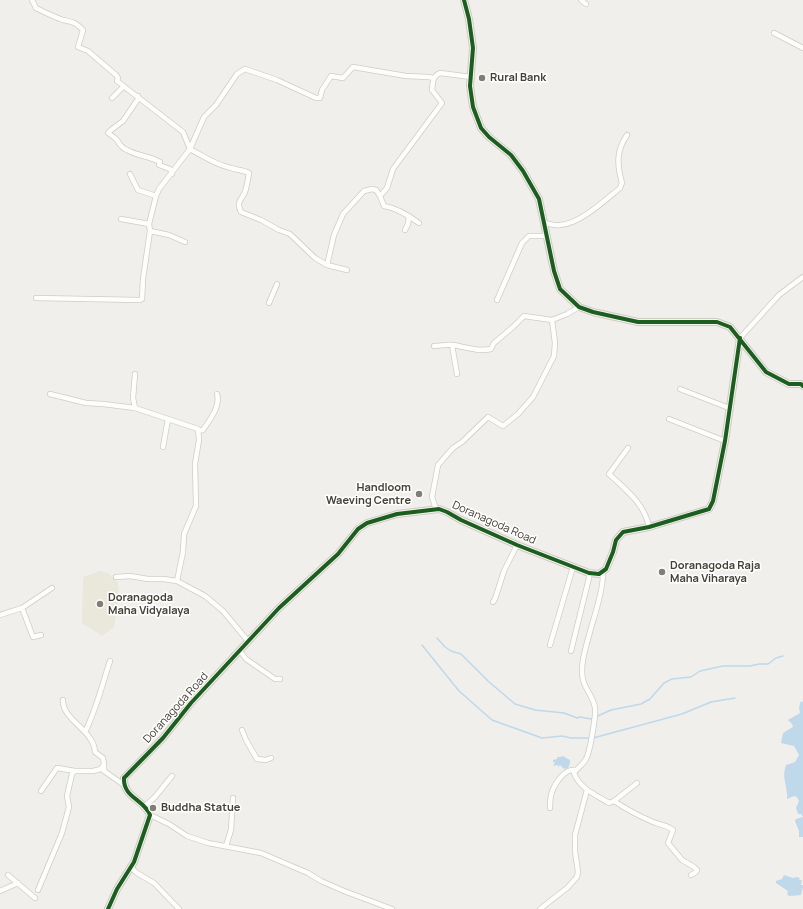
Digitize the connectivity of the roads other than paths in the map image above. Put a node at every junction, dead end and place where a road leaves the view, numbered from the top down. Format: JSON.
{"nodes":[{"id":1,"x":32,"y":0,"type":"edge"},
{"id":2,"x":464,"y":0,"type":"edge"},
{"id":3,"x":581,"y":0,"type":"edge"},
{"id":4,"x":586,"y":4,"type":"dead end"},
{"id":5,"x":774,"y":33,"type":"dead end"},
{"id":6,"x":803,"y":48,"type":"edge"},
{"id":7,"x":471,"y":77,"type":"junction"},
{"id":8,"x":433,"y":78,"type":"junction"},
{"id":9,"x":124,"y":86,"type":"junction"},
{"id":10,"x":138,"y":96,"type":"junction"},
{"id":11,"x":112,"y":98,"type":"dead end"},
{"id":12,"x":627,"y":135,"type":"dead end"},
{"id":13,"x":190,"y":148,"type":"junction"},
{"id":14,"x":130,"y":174,"type":"dead end"},
{"id":15,"x":172,"y":174,"type":"junction"},
{"id":16,"x":156,"y":196,"type":"junction"},
{"id":17,"x":380,"y":196,"type":"junction"},
{"id":18,"x":409,"y":216,"type":"junction"},
{"id":19,"x":121,"y":219,"type":"dead end"},
{"id":20,"x":545,"y":222,"type":"junction"},
{"id":21,"x":419,"y":223,"type":"dead end"},
{"id":22,"x":149,"y":224,"type":"junction"},
{"id":23,"x":405,"y":230,"type":"dead end"},
{"id":24,"x":150,"y":231,"type":"junction"},
{"id":25,"x":546,"y":236,"type":"junction"},
{"id":26,"x":185,"y":242,"type":"dead end"},
{"id":27,"x":327,"y":265,"type":"junction"},
{"id":28,"x":347,"y":270,"type":"dead end"},
{"id":29,"x":803,"y":277,"type":"edge"},
{"id":30,"x":277,"y":284,"type":"dead end"},
{"id":31,"x":36,"y":298,"type":"dead end"},
{"id":32,"x":497,"y":300,"type":"dead end"},
{"id":33,"x":269,"y":303,"type":"dead end"},
{"id":34,"x":579,"y":307,"type":"junction"},
{"id":35,"x":552,"y":320,"type":"junction"},
{"id":36,"x":740,"y":338,"type":"junction"},
{"id":37,"x":452,"y":345,"type":"junction"},
{"id":38,"x":434,"y":346,"type":"dead end"},
{"id":39,"x":135,"y":374,"type":"dead end"},
{"id":40,"x":457,"y":374,"type":"dead end"},
{"id":41,"x":803,"y":386,"type":"edge"},
{"id":42,"x":680,"y":389,"type":"dead end"},
{"id":43,"x":50,"y":394,"type":"dead end"},
{"id":44,"x":217,"y":394,"type":"dead end"},
{"id":45,"x":135,"y":408,"type":"junction"},
{"id":46,"x":730,"y":408,"type":"junction"},
{"id":47,"x":168,"y":419,"type":"junction"},
{"id":48,"x":669,"y":419,"type":"dead end"},
{"id":49,"x":198,"y":431,"type":"junction"},
{"id":50,"x":725,"y":441,"type":"junction"},
{"id":51,"x":163,"y":447,"type":"dead end"},
{"id":52,"x":628,"y":448,"type":"dead end"},
{"id":53,"x":436,"y":509,"type":"junction"},
{"id":54,"x":649,"y":527,"type":"junction"},
{"id":55,"x":517,"y":545,"type":"junction"},
{"id":56,"x":572,"y":567,"type":"junction"},
{"id":57,"x":602,"y":572,"type":"junction"},
{"id":58,"x":589,"y":573,"type":"junction"},
{"id":59,"x":116,"y":577,"type":"dead end"},
{"id":60,"x":177,"y":581,"type":"junction"},
{"id":61,"x":52,"y":588,"type":"dead end"},
{"id":62,"x":493,"y":602,"type":"dead end"},
{"id":63,"x":22,"y":608,"type":"junction"},
{"id":64,"x":0,"y":615,"type":"edge"},
{"id":65,"x":41,"y":634,"type":"dead end"},
{"id":66,"x":248,"y":641,"type":"junction"},
{"id":67,"x":550,"y":645,"type":"dead end"},
{"id":68,"x":240,"y":651,"type":"junction"},
{"id":69,"x":571,"y":651,"type":"dead end"},
{"id":70,"x":110,"y":661,"type":"dead end"},
{"id":71,"x":280,"y":679,"type":"dead end"},
{"id":72,"x":63,"y":700,"type":"dead end"},
{"id":73,"x":242,"y":730,"type":"dead end"},
{"id":74,"x":85,"y":732,"type":"junction"},
{"id":75,"x":271,"y":758,"type":"dead end"},
{"id":76,"x":104,"y":764,"type":"junction"},
{"id":77,"x":576,"y":770,"type":"junction"},
{"id":78,"x":75,"y":771,"type":"junction"},
{"id":79,"x":172,"y":776,"type":"dead end"},
{"id":80,"x":637,"y":783,"type":"dead end"},
{"id":81,"x":124,"y":785,"type":"junction"},
{"id":82,"x":587,"y":790,"type":"junction"},
{"id":83,"x":41,"y":791,"type":"dead end"},
{"id":84,"x":233,"y":798,"type":"dead end"},
{"id":85,"x":614,"y":801,"type":"junction"},
{"id":86,"x":145,"y":806,"type":"junction"},
{"id":87,"x":550,"y":808,"type":"dead end"},
{"id":88,"x":150,"y":815,"type":"junction"},
{"id":89,"x":226,"y":846,"type":"junction"},
{"id":90,"x":131,"y":867,"type":"junction"},
{"id":91,"x":8,"y":875,"type":"dead end"},
{"id":92,"x":691,"y":875,"type":"dead end"},
{"id":93,"x":18,"y":883,"type":"junction"},
{"id":94,"x":38,"y":890,"type":"dead end"},
{"id":95,"x":0,"y":891,"type":"edge"},
{"id":96,"x":35,"y":898,"type":"dead end"},
{"id":97,"x":108,"y":909,"type":"edge"},
{"id":98,"x":179,"y":909,"type":"edge"},
{"id":99,"x":392,"y":909,"type":"edge"},
{"id":100,"x":540,"y":909,"type":"edge"}],
"edges":[{"from":1,"to":9,"type":"street"},
{"from":2,"to":7,"type":"street"},
{"from":3,"to":4,"type":"street"},
{"from":5,"to":6,"type":"street"},
{"from":7,"to":8,"type":"street"},
{"from":7,"to":20,"type":"street"},
{"from":8,"to":13,"type":"street"},
{"from":8,"to":17,"type":"street"},
{"from":9,"to":10,"type":"street"},
{"from":9,"to":11,"type":"street"},
{"from":10,"to":13,"type":"street"},
{"from":10,"to":15,"type":"street"},
{"from":12,"to":20,"type":"street"},
{"from":13,"to":15,"type":"street"},
{"from":13,"to":27,"type":"street"},
{"from":14,"to":16,"type":"street"},
{"from":15,"to":16,"type":"street"},
{"from":16,"to":22,"type":"street"},
{"from":17,"to":18,"type":"street"},
{"from":17,"to":27,"type":"street"},
{"from":18,"to":21,"type":"street"},
{"from":18,"to":23,"type":"street"},
{"from":19,"to":22,"type":"street"},
{"from":20,"to":25,"type":"street"},
{"from":22,"to":24,"type":"street"},
{"from":24,"to":26,"type":"street"},
{"from":24,"to":31,"type":"street"},
{"from":25,"to":32,"type":"street"},
{"from":25,"to":34,"type":"street"},
{"from":27,"to":28,"type":"street"},
{"from":29,"to":36,"type":"street"},
{"from":30,"to":33,"type":"street"},
{"from":34,"to":35,"type":"street"},
{"from":34,"to":36,"type":"street"},
{"from":35,"to":37,"type":"street"},
{"from":35,"to":53,"type":"street"},
{"from":36,"to":41,"type":"street"},
{"from":36,"to":46,"type":"street"},
{"from":37,"to":38,"type":"street"},
{"from":37,"to":40,"type":"street"},
{"from":39,"to":45,"type":"street"},
{"from":42,"to":46,"type":"street"},
{"from":43,"to":45,"type":"street"},
{"from":44,"to":49,"type":"street"},
{"from":45,"to":47,"type":"street"},
{"from":46,"to":50,"type":"street"},
{"from":47,"to":49,"type":"street"},
{"from":47,"to":51,"type":"street"},
{"from":48,"to":50,"type":"street"},
{"from":49,"to":60,"type":"street"},
{"from":50,"to":54,"type":"street"},
{"from":52,"to":54,"type":"street"},
{"from":53,"to":55,"type":"street","name":"Doranagoda Road"},
{"from":53,"to":66,"type":"street","name":"Doranagoda Road"},
{"from":54,"to":57,"type":"street"},
{"from":55,"to":56,"type":"street","name":"Doranagoda Road"},
{"from":55,"to":62,"type":"street"},
{"from":56,"to":58,"type":"street","name":"Doranagoda Road"},
{"from":56,"to":67,"type":"street"},
{"from":57,"to":58,"type":"street","name":"Doranagoda Road"},
{"from":57,"to":77,"type":"street"},
{"from":58,"to":69,"type":"street"},
{"from":59,"to":60,"type":"street"},
{"from":60,"to":66,"type":"street"},
{"from":61,"to":63,"type":"street"},
{"from":63,"to":64,"type":"street"},
{"from":63,"to":65,"type":"street"},
{"from":66,"to":68,"type":"street","name":"Doranagoda Road"},
{"from":68,"to":71,"type":"street"},
{"from":68,"to":81,"type":"street","name":"Doranagoda Road"},
{"from":70,"to":74,"type":"street"},
{"from":72,"to":74,"type":"street"},
{"from":73,"to":75,"type":"street"},
{"from":74,"to":76,"type":"street"},
{"from":76,"to":78,"type":"street"},
{"from":76,"to":81,"type":"street"},
{"from":77,"to":82,"type":"street"},
{"from":77,"to":87,"type":"street"},
{"from":78,"to":83,"type":"street"},
{"from":78,"to":94,"type":"street"},
{"from":79,"to":86,"type":"street"},
{"from":80,"to":85,"type":"street"},
{"from":81,"to":86,"type":"street"},
{"from":82,"to":85,"type":"street"},
{"from":82,"to":100,"type":"street"},
{"from":84,"to":89,"type":"street"},
{"from":85,"to":92,"type":"street"},
{"from":86,"to":88,"type":"street"},
{"from":88,"to":89,"type":"street"},
{"from":88,"to":90,"type":"street"},
{"from":89,"to":99,"type":"street"},
{"from":90,"to":97,"type":"street"},
{"from":90,"to":98,"type":"street"},
{"from":91,"to":93,"type":"street"},
{"from":93,"to":95,"type":"street"},
{"from":93,"to":96,"type":"street"}]}
